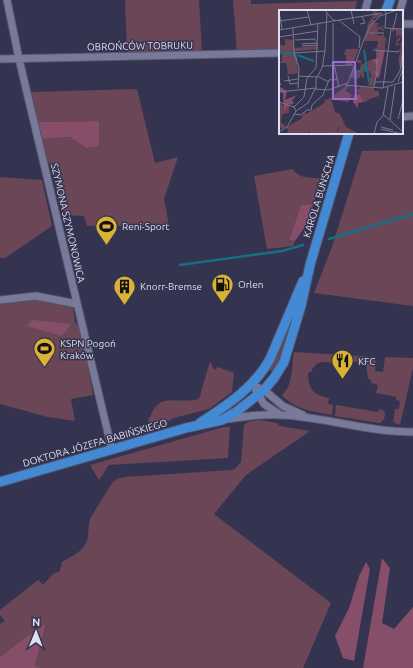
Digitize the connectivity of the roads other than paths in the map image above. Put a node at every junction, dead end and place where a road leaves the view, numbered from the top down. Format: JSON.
{"nodes":[{"id":1,"x":7,"y":0,"type":"edge"},
{"id":2,"x":368,"y":0,"type":"edge"},
{"id":3,"x":390,"y":0,"type":"edge"},
{"id":4,"x":403,"y":0,"type":"edge"},
{"id":5,"x":365,"y":10,"type":"edge"},
{"id":6,"x":386,"y":10,"type":"edge"},
{"id":7,"x":400,"y":10,"type":"edge"},
{"id":8,"x":279,"y":53,"type":"edge"},
{"id":9,"x":0,"y":59,"type":"edge"},
{"id":10,"x":19,"y":59,"type":"junction"},
{"id":11,"x":349,"y":134,"type":"edge"},
{"id":12,"x":310,"y":265,"type":"junction"},
{"id":13,"x":0,"y":300,"type":"edge"},
{"id":14,"x":77,"y":304,"type":"junction"},
{"id":15,"x":252,"y":385,"type":"junction"},
{"id":16,"x":261,"y":392,"type":"junction"},
{"id":17,"x":279,"y":414,"type":"junction"},
{"id":18,"x":309,"y":417,"type":"junction"},
{"id":19,"x":222,"y":420,"type":"junction"},
{"id":20,"x":197,"y":425,"type":"junction"},
{"id":21,"x":413,"y":432,"type":"edge"},
{"id":22,"x":112,"y":450,"type":"junction"},
{"id":23,"x":0,"y":482,"type":"edge"}],
"edges":[{"from":1,"to":10,"type":"street","name":"SZYMONA SZYMONOWICA"},
{"from":2,"to":5,"type":"street"},
{"from":3,"to":6,"type":"main road"},
{"from":4,"to":7,"type":"street"},
{"from":8,"to":10,"type":"street","name":"OBROŃCÓW TOBRUKU"},
{"from":9,"to":10,"type":"street","name":"OBROŃCÓW TOBRUKU"},
{"from":10,"to":14,"type":"street","name":"SZYMONA SZYMONOWICA"},
{"from":11,"to":12,"type":"main road","name":"KAROLA BUNSCHA"},
{"from":12,"to":15,"type":"main road","name":"KAROLA BUNSCHA"},
{"from":12,"to":16,"type":"main road","name":"KAROLA BUNSCHA"},
{"from":13,"to":14,"type":"street"},
{"from":14,"to":22,"type":"street","name":"SZYMONA SZYMONOWICA"},
{"from":15,"to":16,"type":"street","name":"DOKTORA JÓZEFA BABIŃSKIEGO"},
{"from":15,"to":20,"type":"main road","name":"DOKTORA JÓZEFA BABIŃSKIEGO"},
{"from":16,"to":17,"type":"street","name":"DOKTORA JÓZEFA BABIŃSKIEGO"},
{"from":16,"to":18,"type":"street","name":"DOKTORA JÓZEFA BABIŃSKIEGO"},
{"from":16,"to":19,"type":"main road","name":"KAROLA BUNSCHA"},
{"from":17,"to":18,"type":"street","name":"DOKTORA JÓZEFA BABIŃSKIEGO"},
{"from":17,"to":19,"type":"street","name":"DOKTORA JÓZEFA BABIŃSKIEGO"},
{"from":18,"to":21,"type":"street","name":"DOKTORA JÓZEFA BABIŃSKIEGO"},
{"from":19,"to":20,"type":"main road","name":"DOKTORA JÓZEFA BABIŃSKIEGO"},
{"from":20,"to":22,"type":"main road","name":"DOKTORA JÓZEFA BABIŃSKIEGO"},
{"from":22,"to":23,"type":"main road","name":"DOKTORA JÓZEFA BABIŃSKIEGO"}]}
